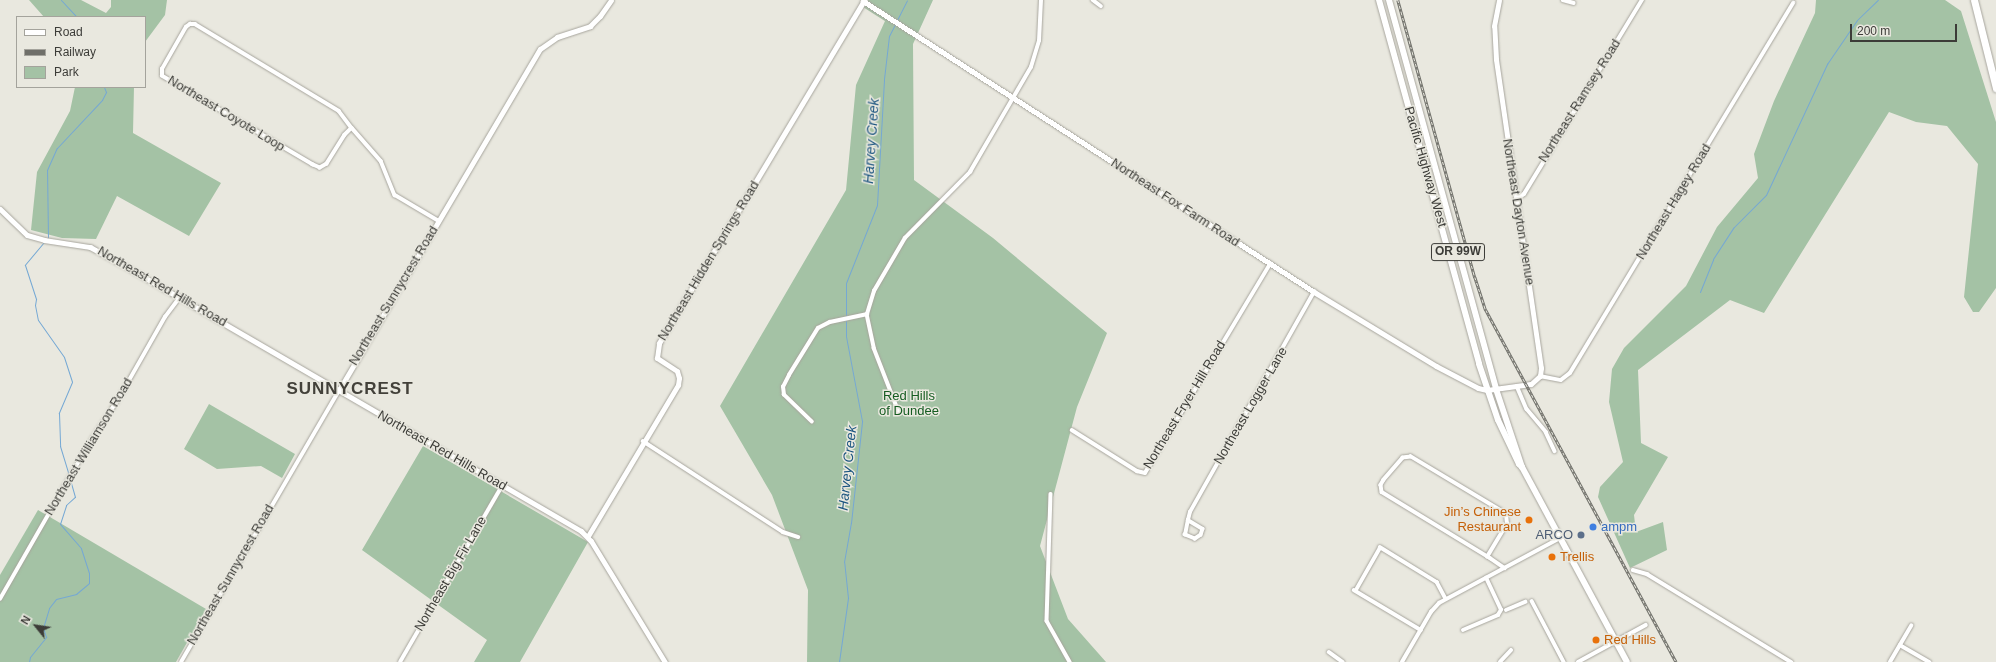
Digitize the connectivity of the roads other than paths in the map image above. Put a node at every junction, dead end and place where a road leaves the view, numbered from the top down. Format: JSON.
{"nodes":[{"id":1,"x":611,"y":0,"type":"edge"},
{"id":2,"x":1041,"y":0,"type":"edge"},
{"id":3,"x":1093,"y":0,"type":"edge"},
{"id":4,"x":1379,"y":0,"type":"edge"},
{"id":5,"x":1389,"y":0,"type":"edge"},
{"id":6,"x":1499,"y":0,"type":"edge"},
{"id":7,"x":1563,"y":0,"type":"edge"},
{"id":8,"x":1642,"y":0,"type":"edge"},
{"id":9,"x":1974,"y":0,"type":"edge"},
{"id":10,"x":863,"y":1,"type":"edge"},
{"id":11,"x":1574,"y":3,"type":"dead end"},
{"id":12,"x":1793,"y":3,"type":"dead end"},
{"id":13,"x":1101,"y":6,"type":"dead end"},
{"id":14,"x":1996,"y":88,"type":"edge"},
{"id":15,"x":1012,"y":99,"type":"junction"},
{"id":16,"x":352,"y":128,"type":"junction"},
{"id":17,"x":1516,"y":200,"type":"junction"},
{"id":18,"x":0,"y":209,"type":"edge"},
{"id":19,"x":439,"y":221,"type":"junction"},
{"id":20,"x":1270,"y":264,"type":"junction"},
{"id":21,"x":1314,"y":292,"type":"junction"},
{"id":22,"x":180,"y":297,"type":"junction"},
{"id":23,"x":867,"y":314,"type":"junction"},
{"id":24,"x":1540,"y":376,"type":"junction"},
{"id":25,"x":1517,"y":386,"type":"junction"},
{"id":26,"x":1496,"y":389,"type":"junction"},
{"id":27,"x":339,"y":390,"type":"junction"},
{"id":28,"x":1487,"y":390,"type":"junction"},
{"id":29,"x":899,"y":412,"type":"dead end"},
{"id":30,"x":812,"y":422,"type":"dead end"},
{"id":31,"x":1072,"y":430,"type":"dead end"},
{"id":32,"x":643,"y":441,"type":"junction"},
{"id":33,"x":1555,"y":451,"type":"dead end"},
{"id":34,"x":1522,"y":467,"type":"junction"},
{"id":35,"x":502,"y":486,"type":"junction"},
{"id":36,"x":1051,"y":494,"type":"dead end"},
{"id":37,"x":1188,"y":520,"type":"junction"},
{"id":38,"x":588,"y":536,"type":"junction"},
{"id":39,"x":798,"y":537,"type":"dead end"},
{"id":40,"x":1560,"y":538,"type":"junction"},
{"id":41,"x":1488,"y":557,"type":"junction"},
{"id":42,"x":1505,"y":568,"type":"junction"},
{"id":43,"x":1633,"y":570,"type":"dead end"},
{"id":44,"x":1486,"y":578,"type":"junction"},
{"id":45,"x":0,"y":599,"type":"edge"},
{"id":46,"x":1446,"y":599,"type":"junction"},
{"id":47,"x":1532,"y":601,"type":"dead end"},
{"id":48,"x":1525,"y":602,"type":"dead end"},
{"id":49,"x":1506,"y":610,"type":"dead end"},
{"id":50,"x":1646,"y":625,"type":"dead end"},
{"id":51,"x":1911,"y":626,"type":"dead end"},
{"id":52,"x":1421,"y":630,"type":"junction"},
{"id":53,"x":1463,"y":630,"type":"dead end"},
{"id":54,"x":1616,"y":641,"type":"junction"},
{"id":55,"x":1900,"y":644,"type":"junction"},
{"id":56,"x":1511,"y":650,"type":"dead end"},
{"id":57,"x":1329,"y":652,"type":"dead end"},
{"id":58,"x":181,"y":662,"type":"edge"},
{"id":59,"x":400,"y":662,"type":"edge"},
{"id":60,"x":665,"y":662,"type":"edge"},
{"id":61,"x":1070,"y":662,"type":"edge"},
{"id":62,"x":1343,"y":662,"type":"edge"},
{"id":63,"x":1402,"y":662,"type":"edge"},
{"id":64,"x":1500,"y":662,"type":"edge"},
{"id":65,"x":1564,"y":662,"type":"edge"},
{"id":66,"x":1578,"y":662,"type":"edge"},
{"id":67,"x":1627,"y":662,"type":"edge"},
{"id":68,"x":1791,"y":662,"type":"edge"},
{"id":69,"x":1890,"y":662,"type":"edge"},
{"id":70,"x":1929,"y":662,"type":"edge"}],
"edges":[{"from":1,"to":19,"type":"street","name":"Northeast Sunnycrest Road"},
{"from":2,"to":15,"type":"street"},
{"from":3,"to":13,"type":"street"},
{"from":4,"to":28,"type":"main road","name":"Pacific Highway West","number":"OR 99W"},
{"from":5,"to":26,"type":"main road","name":"Pacific Highway West","number":"OR 99W"},
{"from":6,"to":17,"type":"street","name":"Northeast Dayton Avenue"},
{"from":7,"to":11,"type":"street"},
{"from":8,"to":17,"type":"street","name":"Northeast Ramsey Road"},
{"from":9,"to":14,"type":"highway"},
{"from":10,"to":15,"type":"street","name":"Northeast Fox Farm Road"},
{"from":10,"to":32,"type":"street","name":"Northeast Hidden Springs Road"},
{"from":12,"to":24,"type":"street","name":"Northeast Hagey Road"},
{"from":15,"to":20,"type":"street","name":"Northeast Fox Farm Road"},
{"from":15,"to":23,"type":"street"},
{"from":16,"to":16,"type":"street","name":"Northeast Coyote Loop"},
{"from":16,"to":19,"type":"street","name":"Northeast Coyote Loop"},
{"from":17,"to":24,"type":"street","name":"Northeast Dayton Avenue"},
{"from":18,"to":22,"type":"street","name":"Northeast Red Hills Road"},
{"from":19,"to":27,"type":"street","name":"Northeast Sunnycrest Road"},
{"from":20,"to":21,"type":"street","name":"Northeast Fox Farm Road"},
{"from":20,"to":31,"type":"street","name":"Northeast Fryer Hill Road"},
{"from":21,"to":28,"type":"street","name":"Northeast Fox Farm Road"},
{"from":21,"to":37,"type":"street","name":"Northeast Logger Lane"},
{"from":22,"to":27,"type":"street","name":"Northeast Red Hills Road"},
{"from":22,"to":45,"type":"street","name":"Northeast Williamson Road"},
{"from":23,"to":29,"type":"street"},
{"from":23,"to":30,"type":"street"},
{"from":24,"to":25,"type":"street"},
{"from":25,"to":26,"type":"street"},
{"from":25,"to":33,"type":"street"},
{"from":26,"to":28,"type":"street","name":"Northeast Fox Farm Road"},
{"from":26,"to":34,"type":"main road","name":"Pacific Highway West","number":"OR 99W"},
{"from":27,"to":35,"type":"street","name":"Northeast Red Hills Road"},
{"from":27,"to":58,"type":"street","name":"Northeast Sunnycrest Road"},
{"from":28,"to":34,"type":"main road","name":"Pacific Highway West","number":"OR 99W"},
{"from":32,"to":38,"type":"street","name":"Northeast Hidden Springs Road"},
{"from":32,"to":39,"type":"street"},
{"from":34,"to":40,"type":"main road","name":"Pacific Highway West","number":"OR 99W"},
{"from":35,"to":38,"type":"street","name":"Northeast Red Hills Road"},
{"from":35,"to":59,"type":"street","name":"Northeast Big Fir Lane"},
{"from":36,"to":61,"type":"street"},
{"from":37,"to":37,"type":"street","name":"Northeast Logger Lane"},
{"from":38,"to":60,"type":"street","name":"Northeast Red Hills Road"},
{"from":40,"to":42,"type":"street"},
{"from":40,"to":54,"type":"main road","number":"OR 99W"},
{"from":41,"to":41,"type":"street"},
{"from":41,"to":42,"type":"street"},
{"from":42,"to":44,"type":"street"},
{"from":43,"to":68,"type":"street"},
{"from":44,"to":46,"type":"street"},
{"from":44,"to":53,"type":"street"},
{"from":46,"to":52,"type":"street"},
{"from":46,"to":52,"type":"street"},
{"from":47,"to":65,"type":"street"},
{"from":48,"to":49,"type":"street"},
{"from":50,"to":54,"type":"street"},
{"from":51,"to":55,"type":"street"},
{"from":52,"to":63,"type":"street"},
{"from":54,"to":66,"type":"street"},
{"from":54,"to":67,"type":"main road","number":"OR 99W"},
{"from":55,"to":69,"type":"street"},
{"from":55,"to":70,"type":"street"},
{"from":56,"to":64,"type":"street"},
{"from":57,"to":62,"type":"street"}]}
